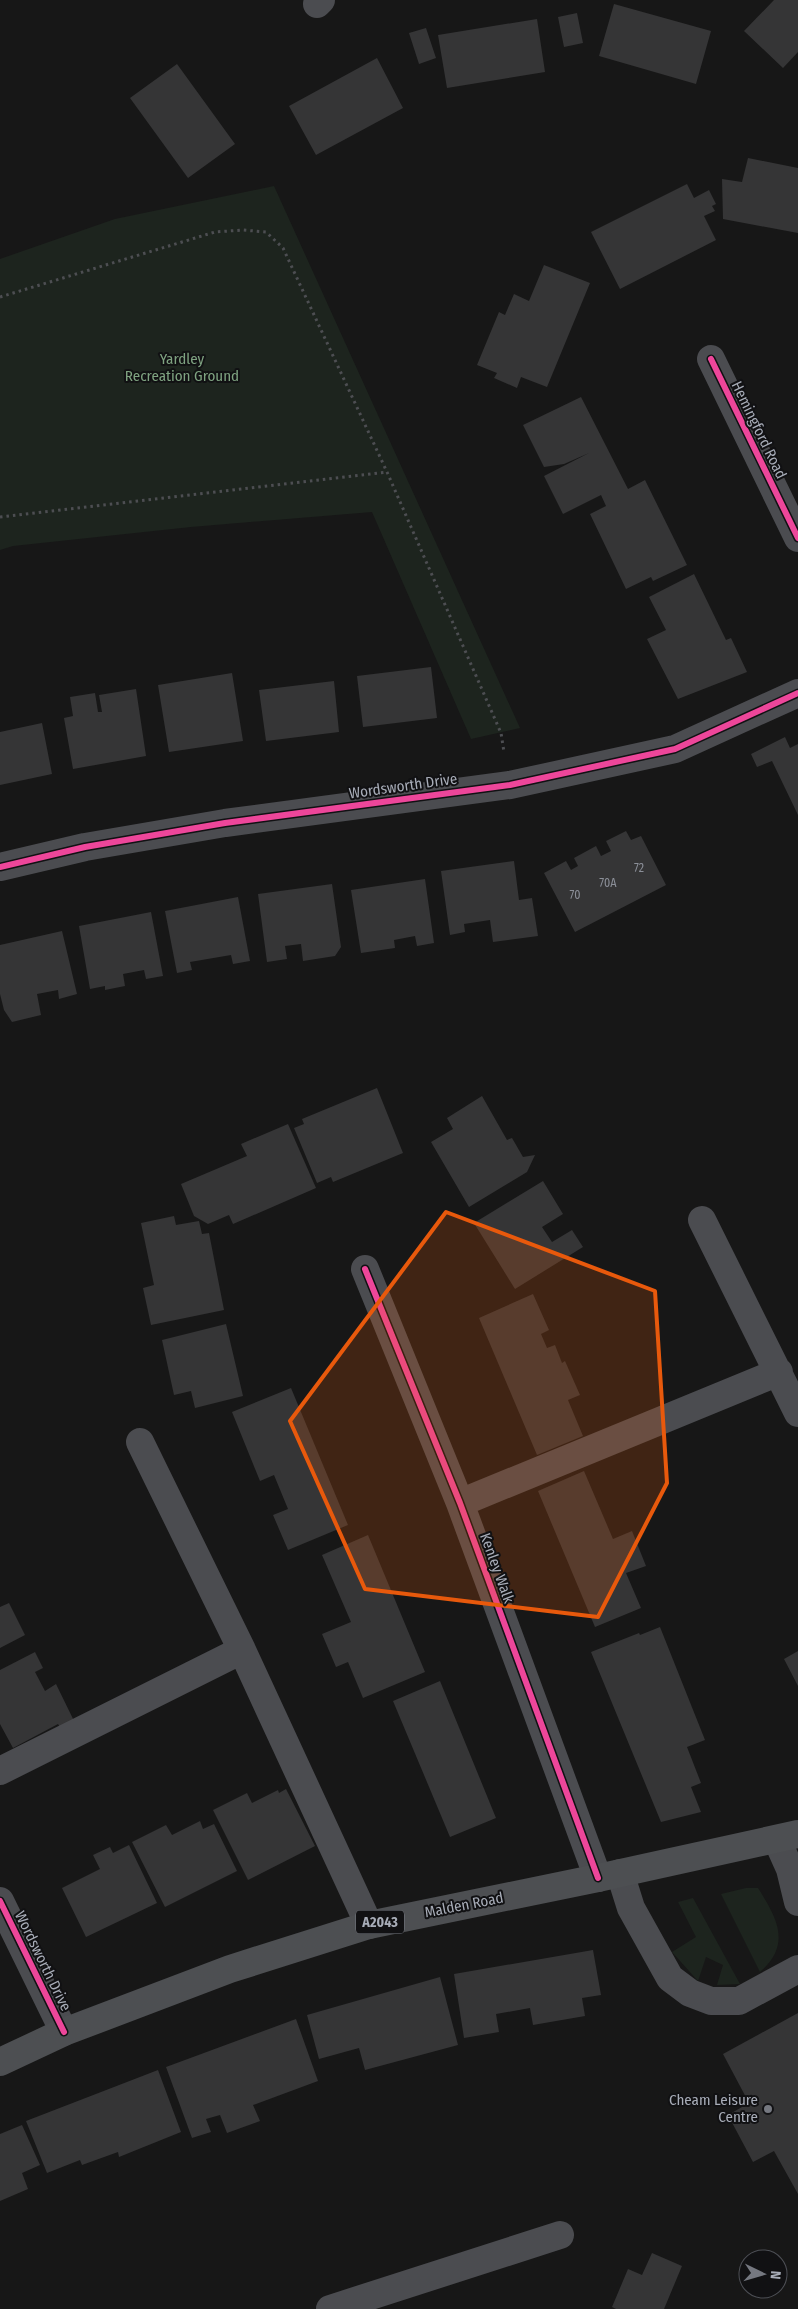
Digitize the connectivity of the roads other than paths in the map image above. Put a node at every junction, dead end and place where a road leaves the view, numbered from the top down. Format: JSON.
{"nodes":[{"id":1,"x":711,"y":359,"type":"dead end"},
{"id":2,"x":798,"y":538,"type":"edge"},
{"id":3,"x":798,"y":693,"type":"edge"},
{"id":4,"x":0,"y":866,"type":"edge"},
{"id":5,"x":702,"y":1220,"type":"dead end"},
{"id":6,"x":365,"y":1269,"type":"dead end"},
{"id":7,"x":779,"y":1372,"type":"junction"},
{"id":8,"x":798,"y":1413,"type":"edge"},
{"id":9,"x":140,"y":1442,"type":"dead end"},
{"id":10,"x":460,"y":1504,"type":"junction"},
{"id":11,"x":242,"y":1650,"type":"junction"},
{"id":12,"x":0,"y":1771,"type":"edge"},
{"id":13,"x":788,"y":1837,"type":"edge"},
{"id":14,"x":609,"y":1876,"type":"junction"},
{"id":15,"x":0,"y":1901,"type":"edge"},
{"id":16,"x":798,"y":1902,"type":"edge"},
{"id":17,"x":368,"y":1924,"type":"junction"},
{"id":18,"x":798,"y":1969,"type":"edge"},
{"id":19,"x":64,"y":2032,"type":"junction"},
{"id":20,"x":0,"y":2062,"type":"edge"},
{"id":21,"x":560,"y":2235,"type":"dead end"},
{"id":22,"x":330,"y":2309,"type":"edge"}],
"edges":[{"from":1,"to":2,"type":"street","name":"Hemingford Road"},
{"from":3,"to":4,"type":"street","name":"Wordsworth Drive"},
{"from":5,"to":7,"type":"street"},
{"from":6,"to":10,"type":"street","name":"Kenley Walk"},
{"from":7,"to":8,"type":"street"},
{"from":7,"to":10,"type":"street"},
{"from":9,"to":11,"type":"street"},
{"from":10,"to":14,"type":"street","name":"Kenley Walk"},
{"from":11,"to":12,"type":"street"},
{"from":11,"to":17,"type":"street"},
{"from":13,"to":14,"type":"main road","name":"Malden Road","number":"A2043"},
{"from":13,"to":16,"type":"street"},
{"from":14,"to":17,"type":"main road","name":"Malden Road","number":"A2043"},
{"from":14,"to":18,"type":"street","name":"Kenley Walk"},
{"from":15,"to":19,"type":"street","name":"Wordsworth Drive"},
{"from":17,"to":19,"type":"main road","name":"Malden Road","number":"A2043"},
{"from":19,"to":20,"type":"main road","name":"Malden Road","number":"A2043"},
{"from":21,"to":22,"type":"street"}]}
